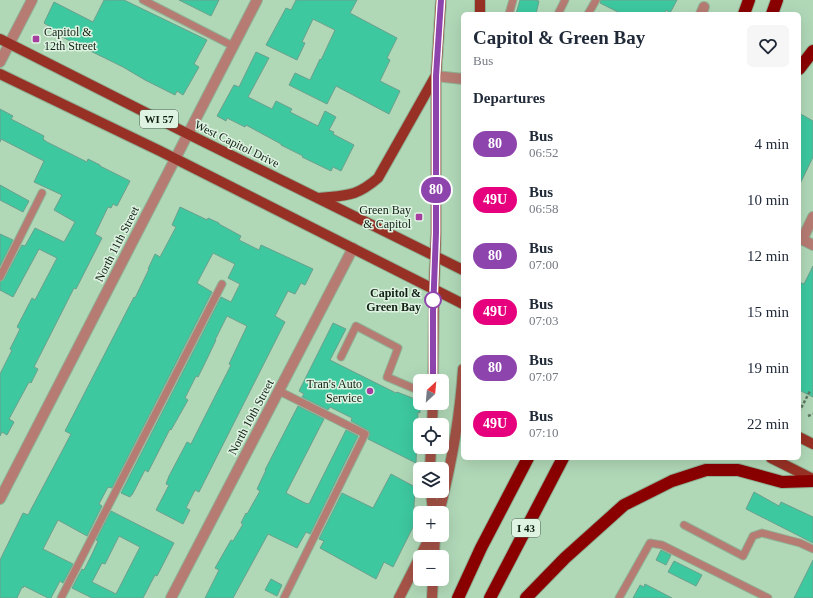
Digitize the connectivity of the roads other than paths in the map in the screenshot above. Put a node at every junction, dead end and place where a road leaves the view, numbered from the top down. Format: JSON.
{"nodes":[{"id":1,"x":32,"y":0,"type":"edge"},
{"id":2,"x":257,"y":0,"type":"edge"},
{"id":3,"x":441,"y":0,"type":"edge"},
{"id":4,"x":480,"y":0,"type":"edge"},
{"id":5,"x":513,"y":0,"type":"edge"},
{"id":6,"x":565,"y":0,"type":"edge"},
{"id":7,"x":596,"y":0,"type":"edge"},
{"id":8,"x":750,"y":0,"type":"edge"},
{"id":9,"x":777,"y":0,"type":"edge"},
{"id":10,"x":146,"y":1,"type":"edge"},
{"id":11,"x":480,"y":12,"type":"edge"},
{"id":12,"x":510,"y":12,"type":"edge"},
{"id":13,"x":559,"y":12,"type":"edge"},
{"id":14,"x":589,"y":12,"type":"edge"},
{"id":15,"x":745,"y":12,"type":"edge"},
{"id":16,"x":773,"y":12,"type":"edge"},
{"id":17,"x":5,"y":41,"type":"edge"},
{"id":18,"x":234,"y":46,"type":"junction"},
{"id":19,"x":813,"y":51,"type":"edge"},
{"id":20,"x":0,"y":62,"type":"edge"},
{"id":21,"x":801,"y":66,"type":"edge"},
{"id":22,"x":0,"y":74,"type":"edge"},
{"id":23,"x":436,"y":76,"type":"junction"},
{"id":24,"x":461,"y":79,"type":"edge"},
{"id":25,"x":188,"y":134,"type":"junction"},
{"id":26,"x":175,"y":159,"type":"junction"},
{"id":27,"x":42,"y":193,"type":"dead end"},
{"id":28,"x":318,"y":198,"type":"junction"},
{"id":29,"x":813,"y":217,"type":"edge"},
{"id":30,"x":801,"y":237,"type":"edge"},
{"id":31,"x":801,"y":239,"type":"edge"},
{"id":32,"x":813,"y":245,"type":"edge"},
{"id":33,"x":353,"y":248,"type":"junction"},
{"id":34,"x":435,"y":257,"type":"junction"},
{"id":35,"x":461,"y":269,"type":"edge"},
{"id":36,"x":0,"y":277,"type":"edge"},
{"id":37,"x":222,"y":284,"type":"dead end"},
{"id":38,"x":434,"y":289,"type":"junction"},
{"id":39,"x":461,"y":303,"type":"edge"},
{"id":40,"x":341,"y":357,"type":"dead end"},
{"id":41,"x":433,"y":374,"type":"edge"},
{"id":42,"x":461,"y":386,"type":"edge"},
{"id":43,"x":413,"y":388,"type":"edge"},
{"id":44,"x":279,"y":391,"type":"junction"},
{"id":45,"x":801,"y":438,"type":"edge"},
{"id":46,"x":813,"y":444,"type":"edge"},
{"id":47,"x":527,"y":460,"type":"edge"},
{"id":48,"x":562,"y":460,"type":"edge"},
{"id":49,"x":775,"y":460,"type":"edge"},
{"id":50,"x":813,"y":480,"type":"edge"},
{"id":51,"x":0,"y":499,"type":"edge"},
{"id":52,"x":441,"y":506,"type":"edge"},
{"id":53,"x":684,"y":525,"type":"dead end"},
{"id":54,"x":427,"y":542,"type":"edge"},
{"id":55,"x":481,"y":548,"type":"junction"},
{"id":56,"x":813,"y":549,"type":"edge"},
{"id":57,"x":433,"y":586,"type":"edge"},
{"id":58,"x":61,"y":598,"type":"edge"},
{"id":59,"x":171,"y":598,"type":"edge"},
{"id":60,"x":284,"y":598,"type":"edge"},
{"id":61,"x":399,"y":598,"type":"edge"},
{"id":62,"x":432,"y":598,"type":"edge"},
{"id":63,"x":454,"y":598,"type":"edge"},
{"id":64,"x":458,"y":598,"type":"edge"},
{"id":65,"x":490,"y":598,"type":"edge"},
{"id":66,"x":526,"y":598,"type":"edge"},
{"id":67,"x":619,"y":598,"type":"edge"},
{"id":68,"x":768,"y":598,"type":"edge"}],
"edges":[{"from":1,"to":17,"type":"street"},
{"from":2,"to":18,"type":"street","name":"North 11th Street"},
{"from":3,"to":23,"type":"main road"},
{"from":4,"to":11,"type":"main road"},
{"from":5,"to":12,"type":"lane"},
{"from":6,"to":13,"type":"lane"},
{"from":7,"to":14,"type":"lane"},
{"from":8,"to":15,"type":"highway"},
{"from":9,"to":16,"type":"highway"},
{"from":10,"to":18,"type":"lane"},
{"from":17,"to":20,"type":"street"},
{"from":17,"to":25,"type":"main road","name":"West Capitol Drive","number":"WI 57"},
{"from":18,"to":25,"type":"street","name":"North 11th Street"},
{"from":19,"to":21,"type":"highway"},
{"from":22,"to":26,"type":"main road","number":"WI 57"},
{"from":23,"to":24,"type":"street"},
{"from":23,"to":28,"type":"main road"},
{"from":23,"to":34,"type":"main road"},
{"from":25,"to":26,"type":"street","name":"North 11th Street"},
{"from":25,"to":28,"type":"main road","name":"West Capitol Drive","number":"WI 57"},
{"from":26,"to":33,"type":"main road","number":"WI 57"},
{"from":26,"to":51,"type":"street","name":"North 11th Street"},
{"from":27,"to":36,"type":"lane"},
{"from":28,"to":34,"type":"main road","name":"West Capitol Drive"},
{"from":29,"to":30,"type":"street"},
{"from":31,"to":32,"type":"street"},
{"from":33,"to":38,"type":"main road","number":"WI 57"},
{"from":33,"to":44,"type":"street","name":"North 10th Street"},
{"from":34,"to":35,"type":"main road","name":"West Capitol Drive"},
{"from":34,"to":38,"type":"main road"},
{"from":37,"to":58,"type":"lane"},
{"from":38,"to":39,"type":"main road","number":"WI 57"},
{"from":38,"to":41,"type":"main road"},
{"from":40,"to":43,"type":"lane"},
{"from":42,"to":52,"type":"main road"},
{"from":44,"to":59,"type":"street","name":"North 10th Street"},
{"from":44,"to":60,"type":"lane"},
{"from":45,"to":46,"type":"main road"},
{"from":47,"to":55,"type":"highway","number":"I 43"},
{"from":48,"to":65,"type":"highway","number":"I 43"},
{"from":49,"to":50,"type":"main road"},
{"from":50,"to":66,"type":"highway"},
{"from":53,"to":56,"type":"lane"},
{"from":54,"to":61,"type":"main road"},
{"from":55,"to":63,"type":"highway"},
{"from":55,"to":64,"type":"highway","number":"I 43"},
{"from":57,"to":62,"type":"main road"},
{"from":67,"to":68,"type":"lane"}]}
